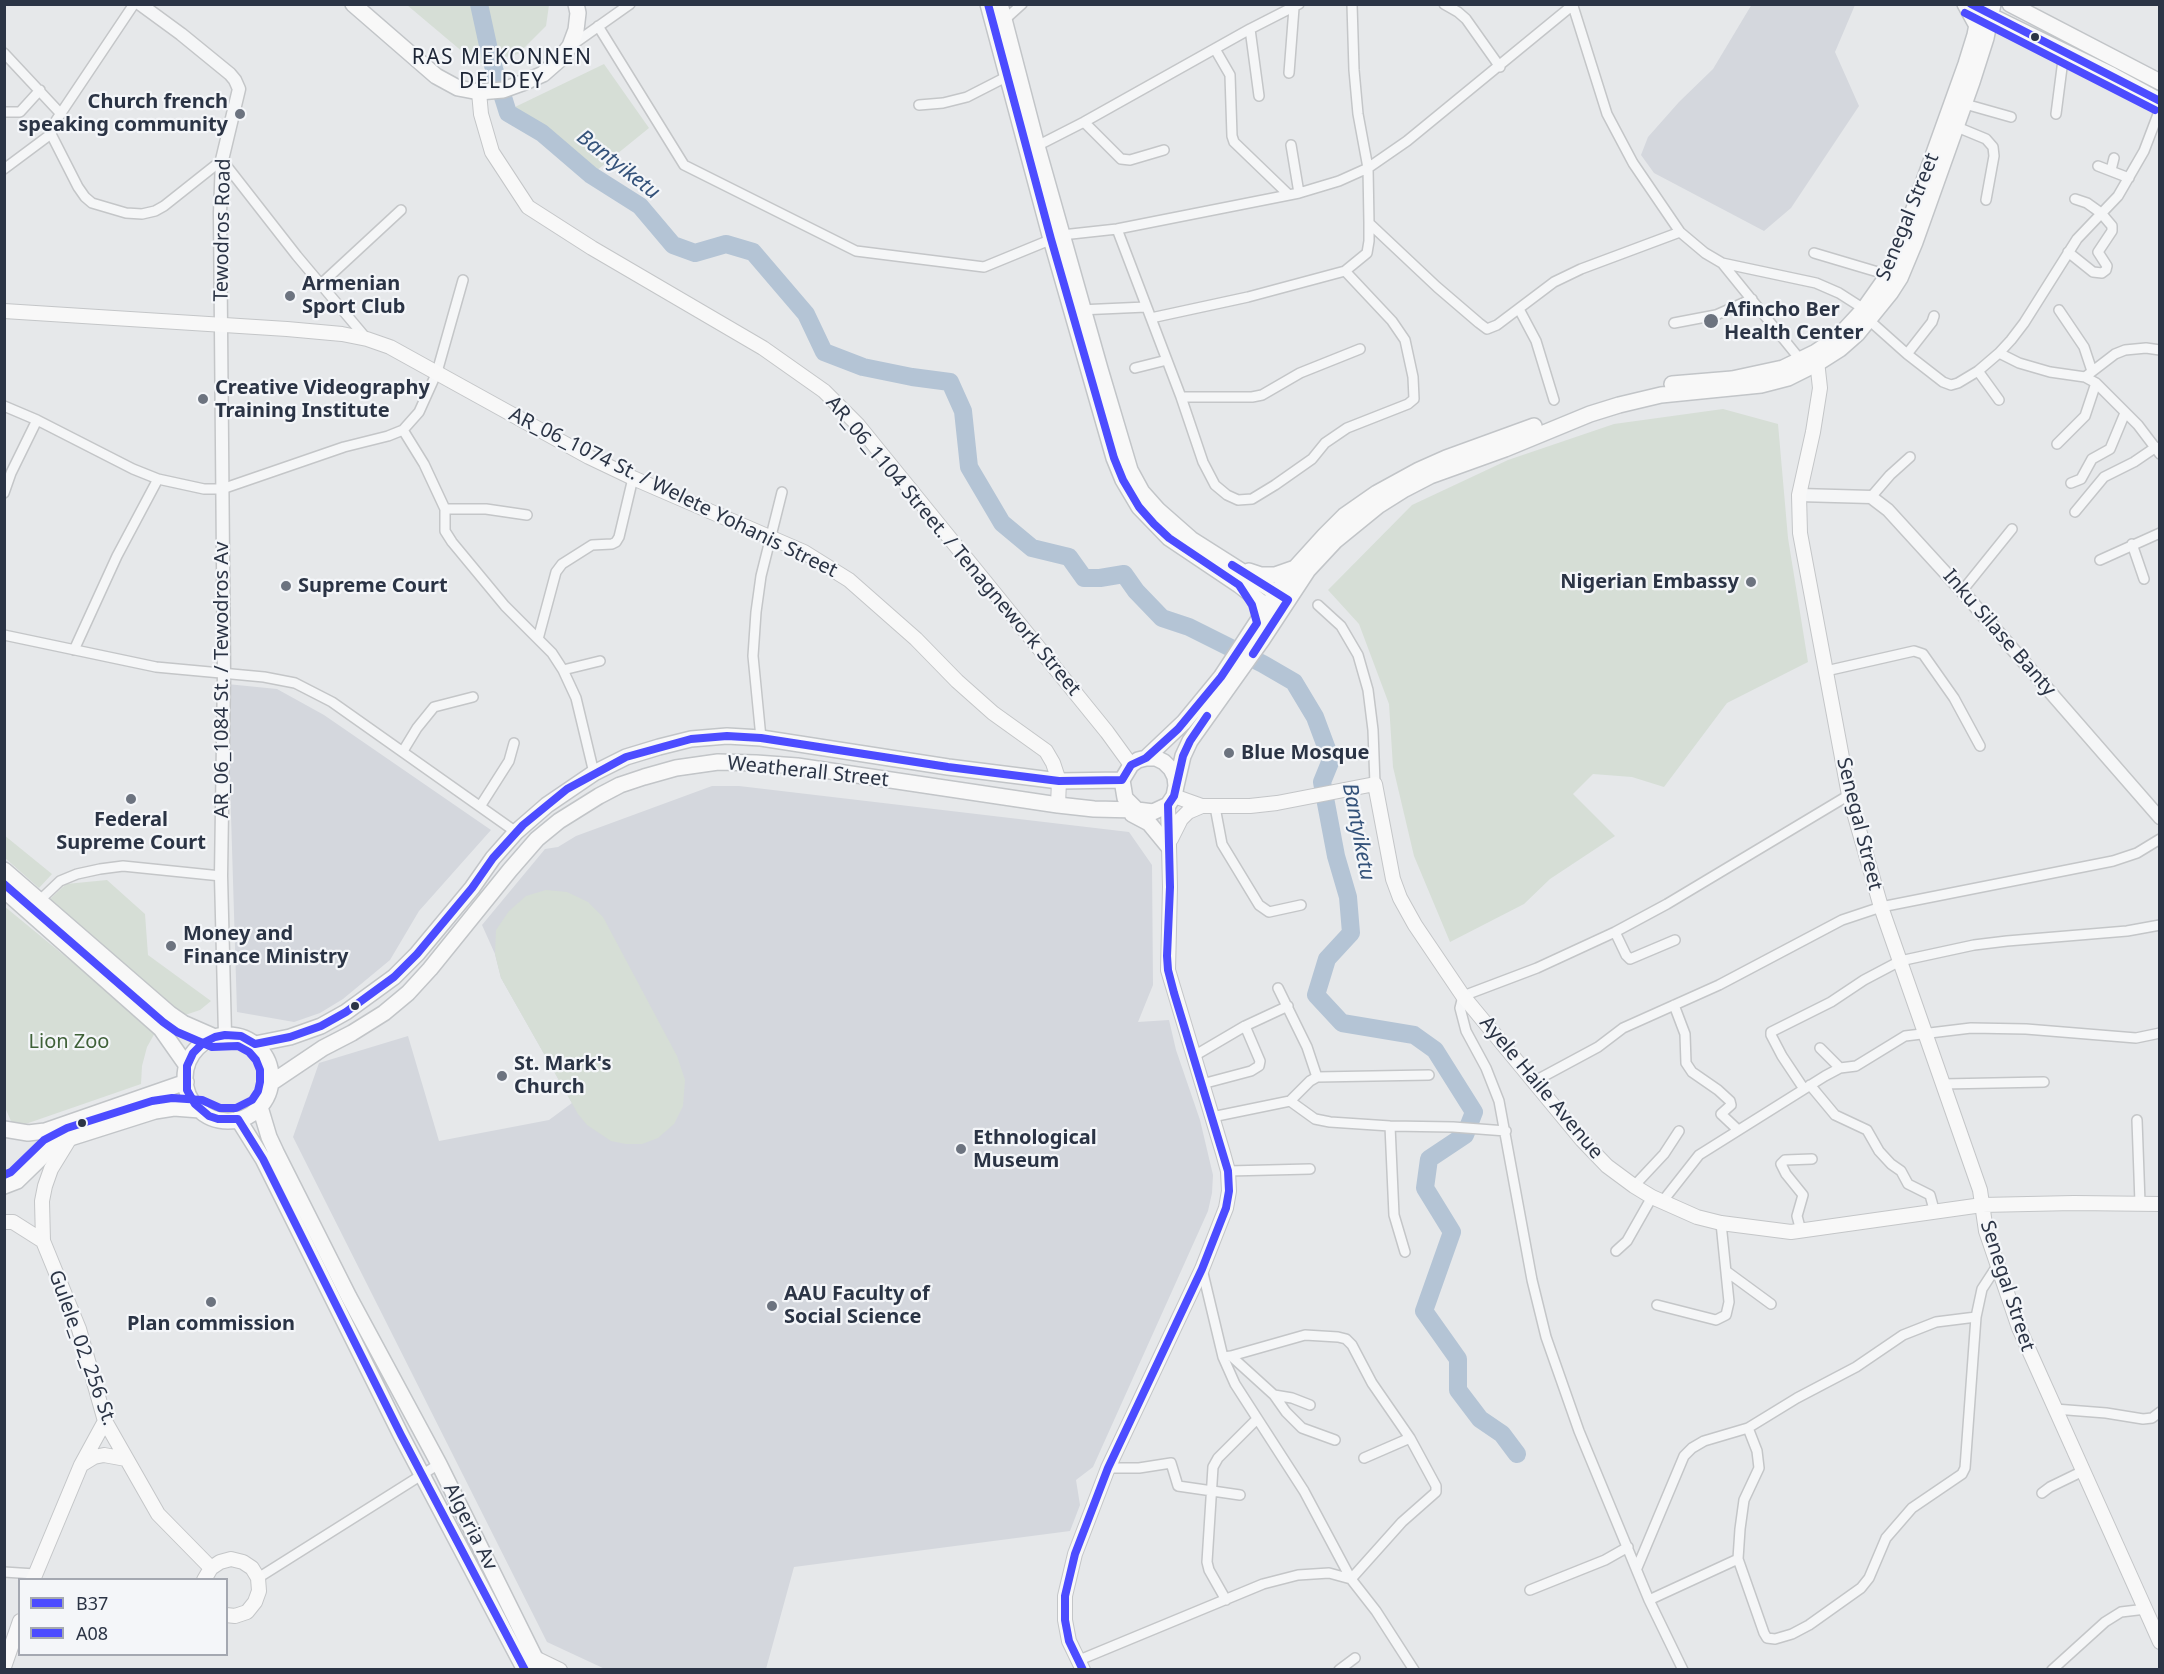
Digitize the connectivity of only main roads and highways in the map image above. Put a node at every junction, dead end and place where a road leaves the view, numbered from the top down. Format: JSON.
{"nodes":[{"id":1,"x":353,"y":4,"type":"edge"},
{"id":2,"x":576,"y":4,"type":"edge"},
{"id":3,"x":988,"y":4,"type":"edge"},
{"id":4,"x":1000,"y":4,"type":"edge"},
{"id":5,"x":2013,"y":5,"type":"edge"},
{"id":6,"x":1980,"y":7,"type":"edge"},
{"id":7,"x":2005,"y":23,"type":"junction"},
{"id":8,"x":999,"y":24,"type":"junction"},
{"id":9,"x":1981,"y":32,"type":"junction"},
{"id":10,"x":1011,"y":74,"type":"junction"},
{"id":11,"x":2160,"y":82,"type":"edge"},
{"id":12,"x":479,"y":92,"type":"junction"},
{"id":13,"x":2160,"y":101,"type":"edge"},
{"id":14,"x":1056,"y":237,"type":"junction"},
{"id":15,"x":4,"y":310,"type":"edge"},
{"id":16,"x":1077,"y":311,"type":"junction"},
{"id":17,"x":1867,"y":315,"type":"junction"},
{"id":18,"x":1810,"y":361,"type":"junction"},
{"id":19,"x":1618,"y":400,"type":"junction"},
{"id":20,"x":1296,"y":567,"type":"junction"},
{"id":21,"x":1237,"y":568,"type":"junction"},
{"id":22,"x":1239,"y":585,"type":"junction"},
{"id":23,"x":1282,"y":597,"type":"junction"},
{"id":24,"x":1272,"y":611,"type":"junction"},
{"id":25,"x":1257,"y":632,"type":"junction"},
{"id":26,"x":1227,"y":679,"type":"junction"},
{"id":27,"x":1146,"y":758,"type":"junction"},
{"id":28,"x":1131,"y":765,"type":"junction"},
{"id":29,"x":1122,"y":780,"type":"junction"},
{"id":30,"x":1059,"y":781,"type":"junction"},
{"id":31,"x":1173,"y":796,"type":"junction"},
{"id":32,"x":1058,"y":805,"type":"junction"},
{"id":33,"x":1208,"y":806,"type":"junction"},
{"id":34,"x":1131,"y":809,"type":"junction"},
{"id":35,"x":1168,"y":846,"type":"junction"},
{"id":36,"x":6,"y":875,"type":"edge"},
{"id":37,"x":4,"y":890,"type":"edge"},
{"id":38,"x":394,"y":977,"type":"junction"},
{"id":39,"x":408,"y":993,"type":"junction"},
{"id":40,"x":220,"y":1036,"type":"junction"},
{"id":41,"x":255,"y":1044,"type":"junction"},
{"id":42,"x":187,"y":1066,"type":"junction"},
{"id":43,"x":186,"y":1082,"type":"junction"},
{"id":44,"x":271,"y":1083,"type":"junction"},
{"id":45,"x":260,"y":1107,"type":"junction"},
{"id":46,"x":200,"y":1110,"type":"junction"},
{"id":47,"x":238,"y":1119,"type":"junction"},
{"id":48,"x":4,"y":1129,"type":"edge"},
{"id":49,"x":70,"y":1138,"type":"junction"},
{"id":50,"x":4,"y":1186,"type":"edge"},
{"id":51,"x":2160,"y":1204,"type":"edge"},
{"id":52,"x":1982,"y":1205,"type":"junction"},
{"id":53,"x":311,"y":1220,"type":"junction"},
{"id":54,"x":4,"y":1222,"type":"edge"},
{"id":55,"x":297,"y":1228,"type":"junction"},
{"id":56,"x":43,"y":1241,"type":"junction"},
{"id":57,"x":105,"y":1421,"type":"junction"},
{"id":58,"x":126,"y":1460,"type":"junction"},
{"id":59,"x":81,"y":1465,"type":"junction"},
{"id":60,"x":207,"y":1574,"type":"edge"},
{"id":61,"x":34,"y":1577,"type":"edge"},
{"id":62,"x":228,"y":1615,"type":"edge"},
{"id":63,"x":18,"y":1628,"type":"edge"},
{"id":64,"x":2160,"y":1642,"type":"edge"},
{"id":65,"x":1080,"y":1665,"type":"edge"},
{"id":66,"x":534,"y":1666,"type":"edge"},
{"id":67,"x":4,"y":1667,"type":"edge"},
{"id":68,"x":560,"y":1670,"type":"edge"}],
"edges":[{"from":1,"to":12,"type":"main road"},
{"from":2,"to":12,"type":"main road"},
{"from":3,"to":8,"type":"main road"},
{"from":4,"to":8,"type":"main road"},
{"from":5,"to":11,"type":"main road"},
{"from":6,"to":7,"type":"main road"},
{"from":6,"to":9,"type":"main road","name":"Senegal Street"},
{"from":7,"to":9,"type":"main road"},
{"from":7,"to":13,"type":"main road"},
{"from":8,"to":10,"type":"main road"},
{"from":9,"to":17,"type":"main road","name":"Senegal Street"},
{"from":9,"to":17,"type":"main road","name":"Senegal Street"},
{"from":10,"to":14,"type":"main road"},
{"from":10,"to":14,"type":"main road"},
{"from":12,"to":28,"type":"main road","name":"AR_06_1104 Street. / Tenagnework Street"},
{"from":14,"to":16,"type":"main road"},
{"from":15,"to":30,"type":"main road","name":"AR_06_1074 St. / Welete Yohanis Street"},
{"from":16,"to":21,"type":"main road"},
{"from":16,"to":22,"type":"main road"},
{"from":17,"to":18,"type":"main road","name":"Senegal Street"},
{"from":18,"to":19,"type":"main road"},
{"from":18,"to":52,"type":"main road","name":"Senegal Street"},
{"from":19,"to":20,"type":"main road"},
{"from":19,"to":23,"type":"main road"},
{"from":20,"to":21,"type":"main road"},
{"from":20,"to":23,"type":"main road"},
{"from":21,"to":23,"type":"main road"},
{"from":22,"to":24,"type":"main road"},
{"from":22,"to":25,"type":"main road"},
{"from":23,"to":24,"type":"main road"},
{"from":24,"to":25,"type":"main road"},
{"from":25,"to":26,"type":"main road"},
{"from":26,"to":27,"type":"main road"},
{"from":26,"to":31,"type":"main road"},
{"from":27,"to":28,"type":"main road"},
{"from":27,"to":31,"type":"main road"},
{"from":28,"to":29,"type":"main road"},
{"from":29,"to":30,"type":"main road"},
{"from":29,"to":34,"type":"main road"},
{"from":30,"to":32,"type":"main road"},
{"from":30,"to":38,"type":"main road"},
{"from":31,"to":33,"type":"main road"},
{"from":31,"to":34,"type":"main road"},
{"from":31,"to":35,"type":"main road"},
{"from":32,"to":34,"type":"main road","name":"Weatherall Street"},
{"from":32,"to":39,"type":"main road","name":"Weatherall Street"},
{"from":33,"to":35,"type":"main road"},
{"from":33,"to":52,"type":"main road","name":"Ayele Haile Avenue"},
{"from":34,"to":35,"type":"main road"},
{"from":35,"to":65,"type":"main road"},
{"from":36,"to":40,"type":"main road"},
{"from":37,"to":42,"type":"main road"},
{"from":38,"to":39,"type":"main road"},
{"from":38,"to":41,"type":"main road"},
{"from":39,"to":44,"type":"main road","name":"Weatherall Street"},
{"from":40,"to":41,"type":"main road"},
{"from":40,"to":42,"type":"main road"},
{"from":41,"to":44,"type":"main road"},
{"from":42,"to":43,"type":"main road"},
{"from":43,"to":46,"type":"main road"},
{"from":43,"to":48,"type":"main road"},
{"from":44,"to":45,"type":"main road"},
{"from":45,"to":47,"type":"main road"},
{"from":45,"to":53,"type":"main road","name":"Algeria Av"},
{"from":46,"to":47,"type":"main road"},
{"from":46,"to":49,"type":"main road"},
{"from":47,"to":55,"type":"main road","name":"Algeria Av"},
{"from":49,"to":50,"type":"main road"},
{"from":49,"to":56,"type":"main road","name":"Gulele_02_256 St."},
{"from":51,"to":52,"type":"main road","name":"Ayele Haile Avenue"},
{"from":52,"to":64,"type":"main road","name":"Senegal Street"},
{"from":53,"to":55,"type":"main road"},
{"from":53,"to":66,"type":"main road","name":"Algeria Av"},
{"from":54,"to":56,"type":"main road"},
{"from":55,"to":66,"type":"main road","name":"Algeria Av"},
{"from":56,"to":57,"type":"main road","name":"Gulele_02_256 St."},
{"from":57,"to":58,"type":"main road","name":"Gulele_02_256 St."},
{"from":57,"to":59,"type":"main road"},
{"from":58,"to":59,"type":"main road"},
{"from":58,"to":60,"type":"main road","name":"Gulele_02_256 St."},
{"from":59,"to":61,"type":"main road"},
{"from":60,"to":62,"type":"main road"},
{"from":63,"to":67,"type":"main road"},
{"from":66,"to":68,"type":"main road"}]}
